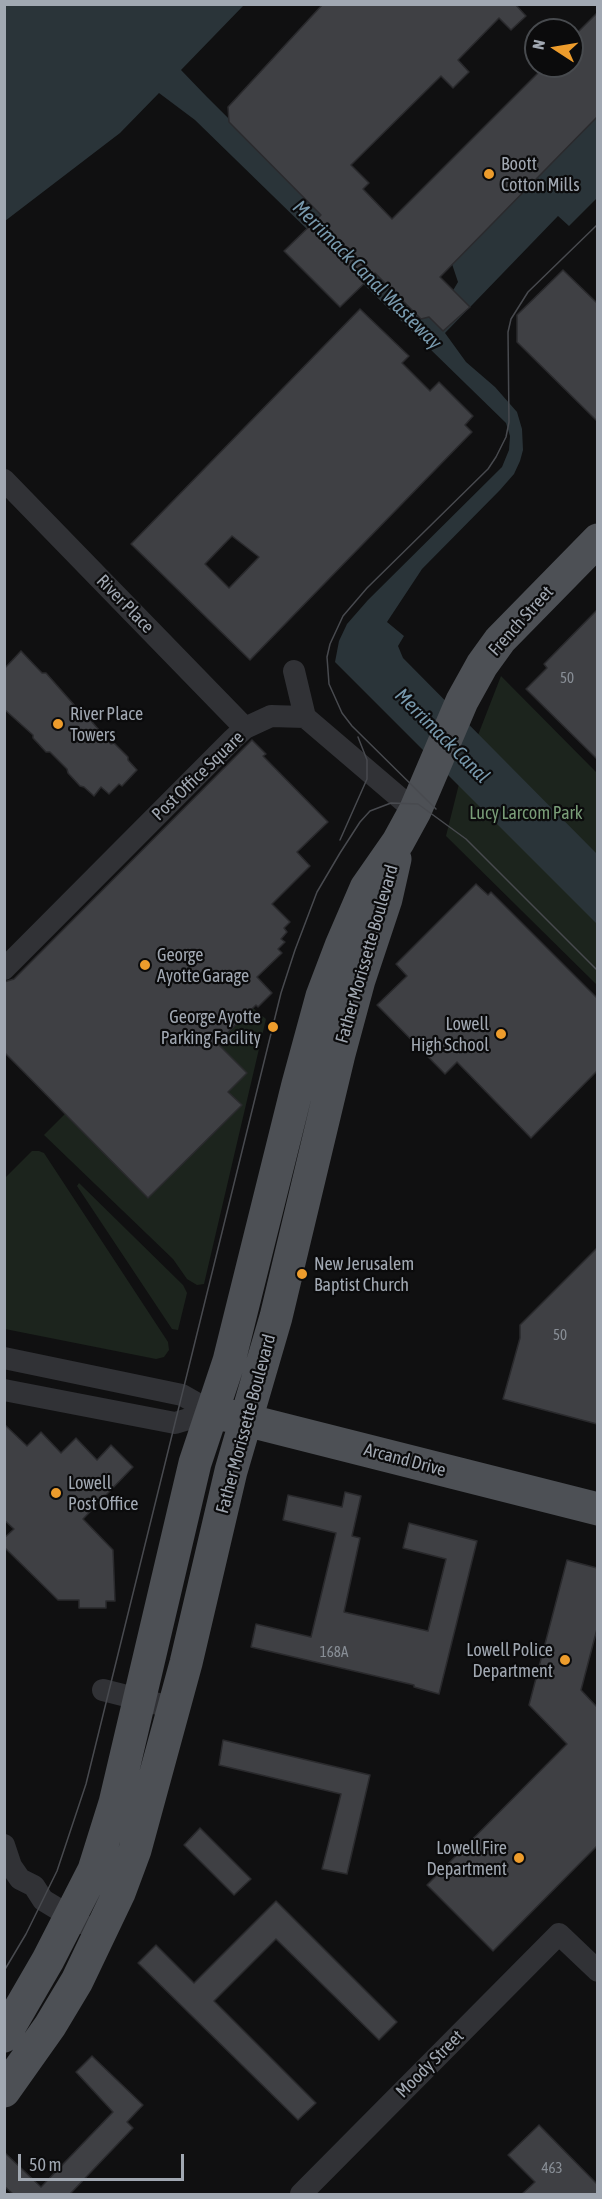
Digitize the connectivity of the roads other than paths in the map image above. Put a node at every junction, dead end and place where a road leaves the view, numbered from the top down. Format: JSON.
{"nodes":[{"id":1,"x":4,"y":480,"type":"edge"},
{"id":2,"x":597,"y":540,"type":"edge"},
{"id":3,"x":294,"y":671,"type":"dead end"},
{"id":4,"x":305,"y":717,"type":"junction"},
{"id":5,"x":245,"y":729,"type":"junction"},
{"id":6,"x":415,"y":811,"type":"junction"},
{"id":7,"x":398,"y":842,"type":"junction"},
{"id":8,"x":4,"y":969,"type":"edge"},
{"id":9,"x":4,"y":1358,"type":"edge"},
{"id":10,"x":4,"y":1390,"type":"edge"},
{"id":11,"x":212,"y":1412,"type":"junction"},
{"id":12,"x":247,"y":1420,"type":"junction"},
{"id":13,"x":597,"y":1509,"type":"edge"},
{"id":14,"x":103,"y":1690,"type":"dead end"},
{"id":15,"x":138,"y":1700,"type":"junction"},
{"id":16,"x":174,"y":1708,"type":"junction"},
{"id":17,"x":6,"y":1847,"type":"edge"},
{"id":18,"x":70,"y":1917,"type":"junction"},
{"id":19,"x":101,"y":1934,"type":"junction"},
{"id":20,"x":597,"y":1971,"type":"edge"},
{"id":21,"x":4,"y":2036,"type":"edge"},
{"id":22,"x":4,"y":2091,"type":"edge"},
{"id":23,"x":300,"y":2194,"type":"edge"}],
"edges":[{"from":1,"to":5,"type":"street","name":"River Place"},
{"from":2,"to":6,"type":"main road","name":"French Street"},
{"from":3,"to":4,"type":"street"},
{"from":4,"to":5,"type":"street","name":"Post Office Square"},
{"from":4,"to":6,"type":"street"},
{"from":5,"to":8,"type":"street","name":"Post Office Square"},
{"from":6,"to":7,"type":"main road","name":"French Street"},
{"from":7,"to":11,"type":"main road","name":"Father Morissette Boulevard"},
{"from":7,"to":12,"type":"main road","name":"Father Morissette Boulevard"},
{"from":9,"to":11,"type":"street","name":"Arcand Drive"},
{"from":10,"to":11,"type":"street","name":"Arcand Drive"},
{"from":11,"to":12,"type":"main road","name":"Arcand Drive"},
{"from":11,"to":15,"type":"main road","name":"Father Morissette Boulevard"},
{"from":12,"to":13,"type":"main road","name":"Arcand Drive"},
{"from":12,"to":16,"type":"main road","name":"Father Morissette Boulevard"},
{"from":14,"to":15,"type":"street"},
{"from":15,"to":16,"type":"street"},
{"from":15,"to":18,"type":"main road","name":"Father Morissette Boulevard"},
{"from":16,"to":19,"type":"main road","name":"Father Morissette Boulevard"},
{"from":17,"to":18,"type":"street"},
{"from":18,"to":19,"type":"street"},
{"from":18,"to":21,"type":"main road","name":"Father Morissette Boulevard"},
{"from":19,"to":22,"type":"main road","name":"Father Morissette Boulevard"},
{"from":20,"to":23,"type":"street","name":"Moody Street"}]}
